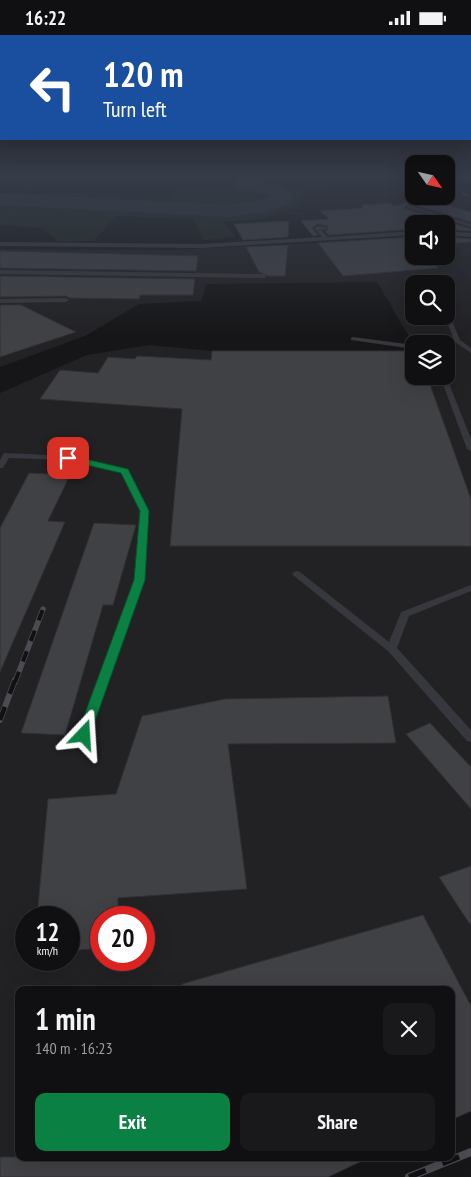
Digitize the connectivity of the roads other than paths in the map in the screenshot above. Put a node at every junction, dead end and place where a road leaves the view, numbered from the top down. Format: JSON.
{"nodes":[{"id":1,"x":317,"y":228,"type":"edge"},
{"id":2,"x":405,"y":234,"type":"edge"},
{"id":3,"x":455,"y":234,"type":"edge"},
{"id":4,"x":471,"y":235,"type":"edge"},
{"id":5,"x":326,"y":238,"type":"junction"},
{"id":6,"x":0,"y":244,"type":"edge"},
{"id":7,"x":0,"y":272,"type":"edge"},
{"id":8,"x":264,"y":276,"type":"dead end"},
{"id":9,"x":66,"y":300,"type":"dead end"},
{"id":10,"x":0,"y":301,"type":"edge"},
{"id":11,"x":451,"y":325,"type":"edge"},
{"id":12,"x":353,"y":339,"type":"dead end"},
{"id":13,"x":405,"y":346,"type":"edge"},
{"id":14,"x":471,"y":351,"type":"edge"},
{"id":15,"x":446,"y":385,"type":"edge"},
{"id":16,"x":471,"y":449,"type":"edge"},
{"id":17,"x":0,"y":466,"type":"edge"},
{"id":18,"x":297,"y":574,"type":"dead end"},
{"id":19,"x":471,"y":588,"type":"edge"},
{"id":20,"x":392,"y":649,"type":"junction"},
{"id":21,"x":84,"y":735,"type":"dead end"},
{"id":22,"x":471,"y":738,"type":"edge"}],
"edges":[{"from":1,"to":5,"type":"lane"},
{"from":2,"to":5,"type":"lane"},
{"from":3,"to":4,"type":"lane"},
{"from":5,"to":6,"type":"lane"},
{"from":7,"to":8,"type":"lane"},
{"from":9,"to":10,"type":"lane"},
{"from":11,"to":14,"type":"lane"},
{"from":12,"to":13,"type":"lane"},
{"from":15,"to":16,"type":"lane"},
{"from":17,"to":21,"type":"lane"},
{"from":18,"to":20,"type":"lane"},
{"from":19,"to":20,"type":"lane"},
{"from":20,"to":22,"type":"lane"}]}
